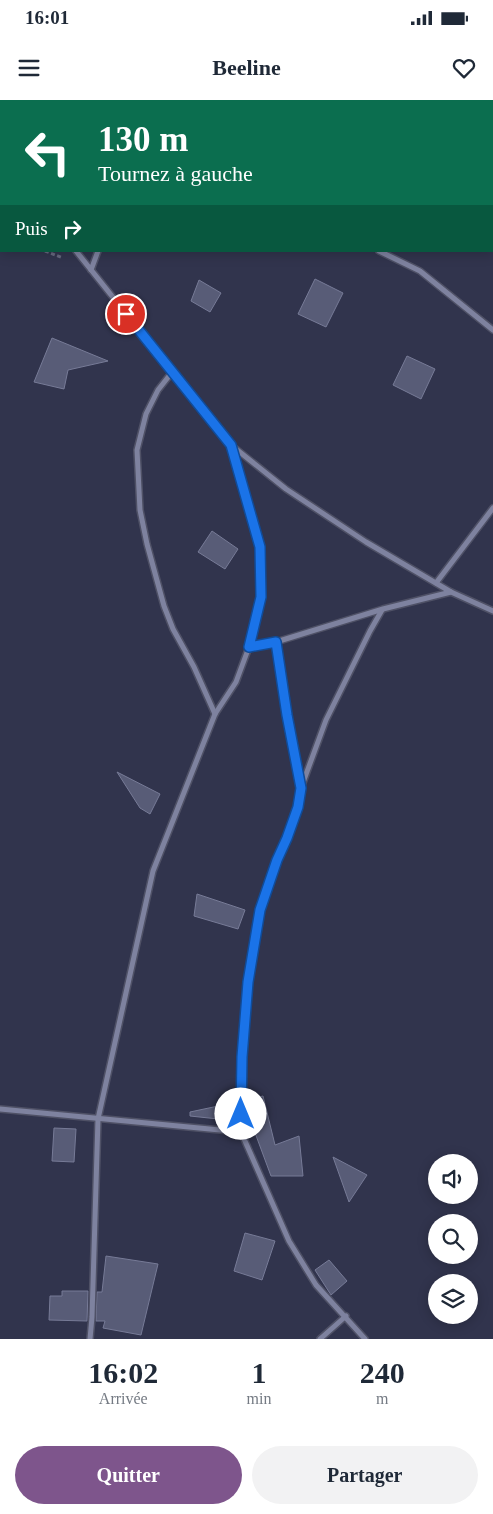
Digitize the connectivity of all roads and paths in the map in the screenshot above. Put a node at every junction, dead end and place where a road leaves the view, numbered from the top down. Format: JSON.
{"nodes":[{"id":1,"x":77,"y":252,"type":"edge"},
{"id":2,"x":98,"y":252,"type":"edge"},
{"id":3,"x":381,"y":252,"type":"edge"},
{"id":4,"x":91,"y":270,"type":"junction"},
{"id":5,"x":493,"y":330,"type":"edge"},
{"id":6,"x":173,"y":371,"type":"junction"},
{"id":7,"x":231,"y":445,"type":"junction"},
{"id":8,"x":493,"y":508,"type":"edge"},
{"id":9,"x":436,"y":583,"type":"junction"},
{"id":10,"x":451,"y":592,"type":"junction"},
{"id":11,"x":383,"y":609,"type":"junction"},
{"id":12,"x":493,"y":610,"type":"edge"},
{"id":13,"x":276,"y":642,"type":"junction"},
{"id":14,"x":249,"y":647,"type":"junction"},
{"id":15,"x":215,"y":714,"type":"junction"},
{"id":16,"x":301,"y":788,"type":"junction"},
{"id":17,"x":0,"y":1110,"type":"edge"},
{"id":18,"x":98,"y":1119,"type":"junction"},
{"id":19,"x":241,"y":1132,"type":"junction"},
{"id":20,"x":346,"y":1316,"type":"junction"},
{"id":21,"x":90,"y":1339,"type":"edge"},
{"id":22,"x":320,"y":1339,"type":"edge"},
{"id":23,"x":365,"y":1339,"type":"edge"}],
"edges":[{"from":1,"to":4,"type":"street"},
{"from":2,"to":4,"type":"street"},
{"from":3,"to":5,"type":"street"},
{"from":4,"to":6,"type":"street"},
{"from":6,"to":7,"type":"street"},
{"from":6,"to":15,"type":"street"},
{"from":7,"to":9,"type":"street"},
{"from":7,"to":14,"type":"street"},
{"from":8,"to":9,"type":"street"},
{"from":9,"to":10,"type":"street"},
{"from":10,"to":11,"type":"street"},
{"from":10,"to":12,"type":"street"},
{"from":11,"to":13,"type":"street"},
{"from":11,"to":16,"type":"street"},
{"from":13,"to":14,"type":"street"},
{"from":13,"to":16,"type":"street"},
{"from":14,"to":15,"type":"street"},
{"from":15,"to":18,"type":"street"},
{"from":16,"to":19,"type":"street"},
{"from":17,"to":18,"type":"street"},
{"from":18,"to":19,"type":"street"},
{"from":18,"to":21,"type":"street"},
{"from":19,"to":20,"type":"street"},
{"from":20,"to":22,"type":"street"},
{"from":20,"to":23,"type":"street"}]}
